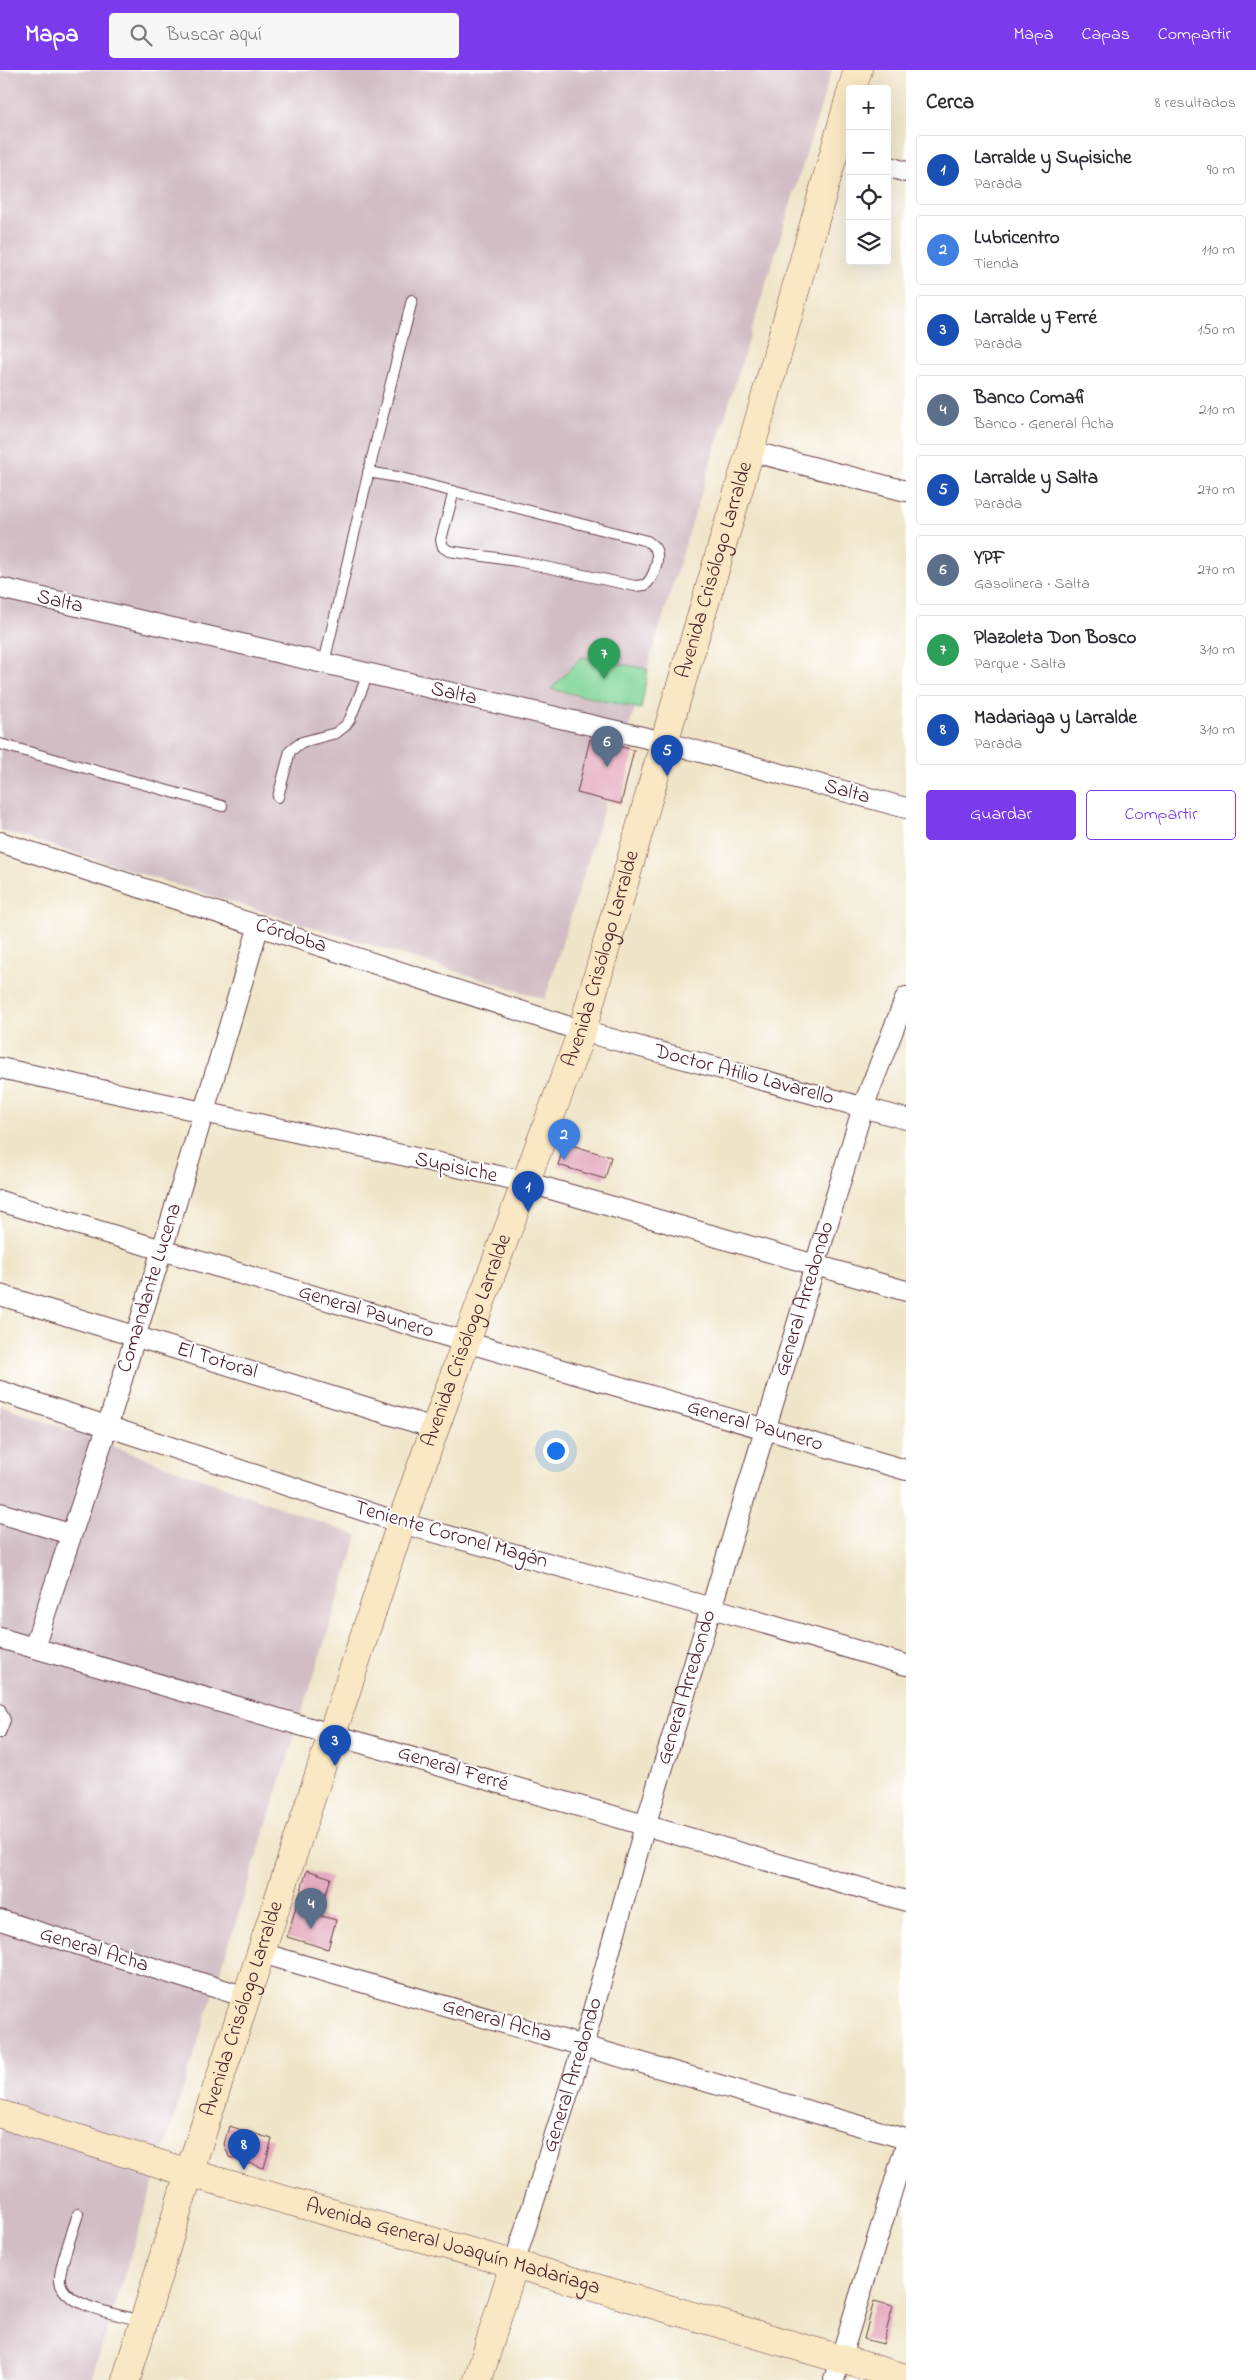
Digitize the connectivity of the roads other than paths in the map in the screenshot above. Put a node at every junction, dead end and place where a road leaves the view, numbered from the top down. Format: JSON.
{"nodes":[{"id":1,"x":858,"y":70,"type":"edge"},
{"id":2,"x":853,"y":85,"type":"edge"},
{"id":3,"x":846,"y":125,"type":"edge"},
{"id":4,"x":842,"y":154,"type":"edge"},
{"id":5,"x":891,"y":167,"type":"edge"},
{"id":6,"x":906,"y":172,"type":"edge"},
{"id":7,"x":412,"y":300,"type":"dead end"},
{"id":8,"x":750,"y":451,"type":"junction"},
{"id":9,"x":368,"y":472,"type":"junction"},
{"id":10,"x":454,"y":491,"type":"junction"},
{"id":11,"x":906,"y":491,"type":"edge"},
{"id":12,"x":0,"y":588,"type":"edge"},
{"id":13,"x":324,"y":663,"type":"junction"},
{"id":14,"x":368,"y":674,"type":"junction"},
{"id":15,"x":664,"y":742,"type":"junction"},
{"id":16,"x":0,"y":744,"type":"edge"},
{"id":17,"x":278,"y":797,"type":"dead end"},
{"id":18,"x":222,"y":806,"type":"dead end"},
{"id":19,"x":906,"y":808,"type":"edge"},
{"id":20,"x":0,"y":842,"type":"edge"},
{"id":21,"x":259,"y":925,"type":"junction"},
{"id":22,"x":906,"y":997,"type":"edge"},
{"id":23,"x":582,"y":1032,"type":"junction"},
{"id":24,"x":0,"y":1068,"type":"edge"},
{"id":25,"x":863,"y":1106,"type":"junction"},
{"id":26,"x":204,"y":1114,"type":"junction"},
{"id":27,"x":906,"y":1119,"type":"edge"},
{"id":28,"x":526,"y":1182,"type":"junction"},
{"id":29,"x":0,"y":1201,"type":"edge"},
{"id":30,"x":161,"y":1251,"type":"junction"},
{"id":31,"x":814,"y":1264,"type":"junction"},
{"id":32,"x":906,"y":1291,"type":"edge"},
{"id":33,"x":0,"y":1296,"type":"edge"},
{"id":34,"x":135,"y":1336,"type":"junction"},
{"id":35,"x":466,"y":1342,"type":"junction"},
{"id":36,"x":0,"y":1391,"type":"edge"},
{"id":37,"x":107,"y":1426,"type":"junction"},
{"id":38,"x":434,"y":1428,"type":"junction"},
{"id":39,"x":766,"y":1429,"type":"junction"},
{"id":40,"x":906,"y":1470,"type":"edge"},
{"id":41,"x":0,"y":1513,"type":"edge"},
{"id":42,"x":401,"y":1523,"type":"junction"},
{"id":43,"x":70,"y":1534,"type":"junction"},
{"id":44,"x":712,"y":1608,"type":"junction"},
{"id":45,"x":0,"y":1638,"type":"edge"},
{"id":46,"x":34,"y":1648,"type":"junction"},
{"id":47,"x":906,"y":1665,"type":"edge"},
{"id":48,"x":0,"y":1709,"type":"edge"},
{"id":49,"x":0,"y":1733,"type":"edge"},
{"id":50,"x":333,"y":1734,"type":"junction"},
{"id":51,"x":645,"y":1826,"type":"junction"},
{"id":52,"x":906,"y":1901,"type":"edge"},
{"id":53,"x":0,"y":1920,"type":"edge"},
{"id":54,"x":261,"y":1953,"type":"junction"},
{"id":55,"x":246,"y":1997,"type":"junction"},
{"id":56,"x":583,"y":2046,"type":"junction"},
{"id":57,"x":0,"y":2114,"type":"edge"},
{"id":58,"x":906,"y":2139,"type":"edge"},
{"id":59,"x":906,"y":2145,"type":"edge"},
{"id":60,"x":189,"y":2173,"type":"junction"},
{"id":61,"x":78,"y":2214,"type":"dead end"},
{"id":62,"x":514,"y":2264,"type":"junction"},
{"id":63,"x":143,"y":2321,"type":"junction"},
{"id":64,"x":837,"y":2370,"type":"edge"},
{"id":65,"x":906,"y":2378,"type":"edge"},
{"id":66,"x":126,"y":2380,"type":"edge"},
{"id":67,"x":478,"y":2380,"type":"edge"}],
"edges":[{"from":1,"to":2,"type":"main road"},
{"from":3,"to":4,"type":"main road","name":"Avenida Crisólogo Larralde"},
{"from":4,"to":8,"type":"main road","name":"Avenida Crisólogo Larralde"},
{"from":5,"to":6,"type":"street"},
{"from":7,"to":9,"type":"lane"},
{"from":8,"to":11,"type":"street"},
{"from":8,"to":15,"type":"main road","name":"Avenida Crisólogo Larralde"},
{"from":9,"to":10,"type":"lane"},
{"from":9,"to":13,"type":"lane"},
{"from":10,"to":10,"type":"lane"},
{"from":12,"to":13,"type":"street","name":"Salta"},
{"from":13,"to":14,"type":"street","name":"Salta"},
{"from":14,"to":15,"type":"street","name":"Salta"},
{"from":14,"to":17,"type":"lane"},
{"from":15,"to":19,"type":"street","name":"Salta"},
{"from":15,"to":23,"type":"main road","name":"Avenida Crisólogo Larralde"},
{"from":16,"to":18,"type":"lane"},
{"from":20,"to":21,"type":"street","name":"Córdoba"},
{"from":21,"to":23,"type":"street","name":"Córdoba"},
{"from":21,"to":26,"type":"street","name":"Comandante Lucena"},
{"from":22,"to":25,"type":"street","name":"General Arredondo"},
{"from":23,"to":25,"type":"street","name":"Doctor Atilio Lavarello"},
{"from":23,"to":28,"type":"main road","name":"Avenida Crisólogo Larralde"},
{"from":24,"to":26,"type":"street","name":"Supisiche"},
{"from":25,"to":27,"type":"street","name":"Doctor Atilio Lavarello"},
{"from":25,"to":31,"type":"street","name":"General Arredondo"},
{"from":26,"to":28,"type":"street","name":"Supisiche"},
{"from":26,"to":30,"type":"street","name":"Comandante Lucena"},
{"from":28,"to":31,"type":"street","name":"Supisiche"},
{"from":28,"to":35,"type":"main road","name":"Avenida Crisólogo Larralde"},
{"from":29,"to":30,"type":"street","name":"General Paunero"},
{"from":30,"to":34,"type":"street","name":"Comandante Lucena"},
{"from":30,"to":35,"type":"street","name":"General Paunero"},
{"from":31,"to":32,"type":"street","name":"Supisiche"},
{"from":31,"to":39,"type":"street","name":"General Arredondo"},
{"from":33,"to":34,"type":"street","name":"El Totoral"},
{"from":34,"to":37,"type":"street","name":"Comandante Lucena"},
{"from":34,"to":38,"type":"street","name":"El Totoral"},
{"from":35,"to":38,"type":"main road","name":"Avenida Crisólogo Larralde"},
{"from":35,"to":39,"type":"street","name":"General Paunero"},
{"from":36,"to":37,"type":"street","name":"Teniente Coronel Magán"},
{"from":37,"to":42,"type":"street","name":"Teniente Coronel Magán"},
{"from":37,"to":43,"type":"street","name":"Comandante Lucena"},
{"from":38,"to":42,"type":"main road","name":"Avenida Crisólogo Larralde"},
{"from":39,"to":40,"type":"street","name":"General Paunero"},
{"from":39,"to":44,"type":"street","name":"General Arredondo"},
{"from":41,"to":43,"type":"street"},
{"from":42,"to":44,"type":"street","name":"Teniente Coronel Magán"},
{"from":42,"to":50,"type":"main road","name":"Avenida Crisólogo Larralde"},
{"from":43,"to":46,"type":"street","name":"Comandante Lucena"},
{"from":44,"to":47,"type":"street","name":"Teniente Coronel Magán"},
{"from":44,"to":51,"type":"street","name":"General Arredondo"},
{"from":45,"to":46,"type":"street","name":"General Ferré"},
{"from":46,"to":50,"type":"street","name":"General Ferré"},
{"from":48,"to":49,"type":"lane"},
{"from":50,"to":51,"type":"street","name":"General Ferré"},
{"from":50,"to":54,"type":"main road","name":"Avenida Crisólogo Larralde"},
{"from":51,"to":52,"type":"street","name":"General Ferré"},
{"from":51,"to":56,"type":"street","name":"General Arredondo"},
{"from":53,"to":55,"type":"street","name":"General Acha"},
{"from":54,"to":55,"type":"main road","name":"Avenida Crisólogo Larralde"},
{"from":54,"to":56,"type":"street","name":"General Acha"},
{"from":55,"to":60,"type":"main road","name":"Avenida Crisólogo Larralde"},
{"from":56,"to":58,"type":"street","name":"General Acha"},
{"from":56,"to":62,"type":"street","name":"General Arredondo"},
{"from":57,"to":60,"type":"main road","name":"Avenida General Joaquín Madariaga"},
{"from":59,"to":64,"type":"street"},
{"from":60,"to":62,"type":"main road","name":"Avenida General Joaquín Madariaga"},
{"from":60,"to":63,"type":"main road","name":"Avenida Crisólogo Larralde"},
{"from":61,"to":63,"type":"lane"},
{"from":62,"to":64,"type":"main road","name":"Avenida General Joaquín Madariaga"},
{"from":62,"to":67,"type":"main road","name":"General Arredondo"},
{"from":63,"to":66,"type":"main road","name":"Avenida Crisólogo Larralde"},
{"from":64,"to":65,"type":"main road","name":"Avenida General Joaquín Madariaga"}]}
